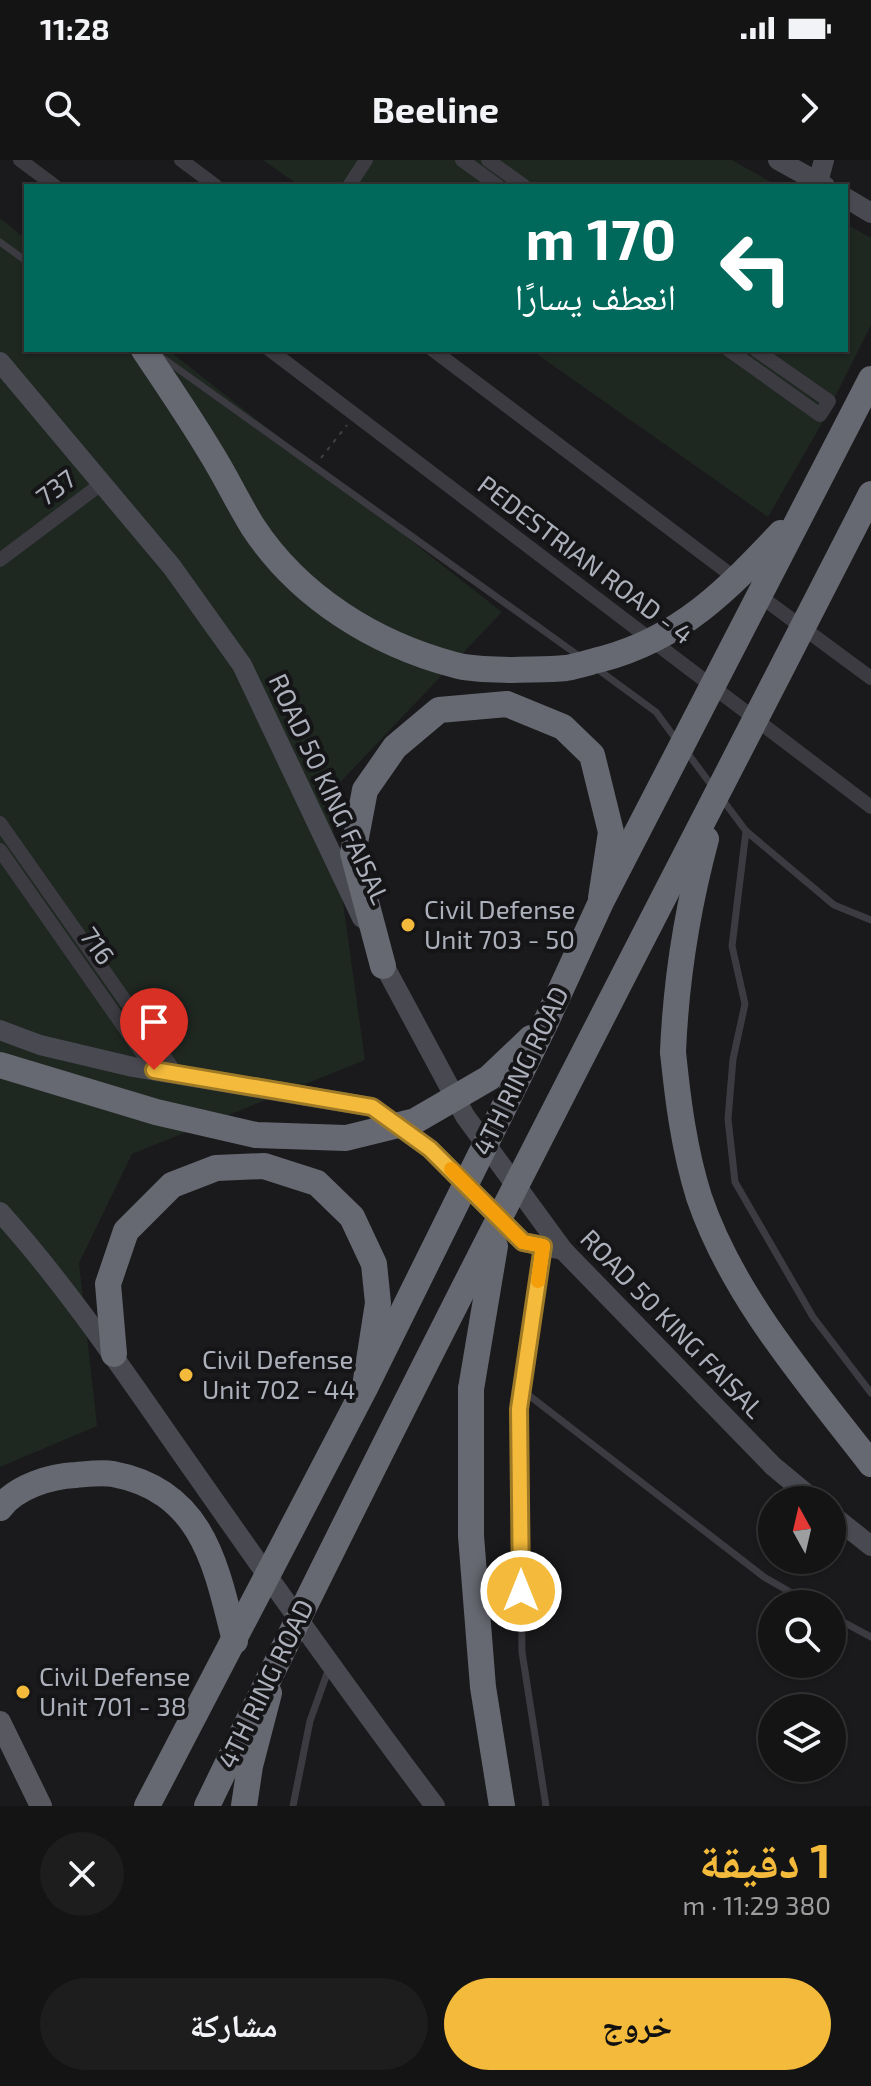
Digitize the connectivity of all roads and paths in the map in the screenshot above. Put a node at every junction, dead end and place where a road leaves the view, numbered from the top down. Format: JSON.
{"nodes":[{"id":1,"x":20,"y":160,"type":"edge"},
{"id":2,"x":181,"y":160,"type":"edge"},
{"id":3,"x":366,"y":160,"type":"edge"},
{"id":4,"x":462,"y":160,"type":"edge"},
{"id":5,"x":488,"y":160,"type":"edge"},
{"id":6,"x":778,"y":160,"type":"edge"},
{"id":7,"x":824,"y":160,"type":"edge"},
{"id":8,"x":52,"y":184,"type":"edge"},
{"id":9,"x":213,"y":184,"type":"edge"},
{"id":10,"x":350,"y":184,"type":"edge"},
{"id":11,"x":495,"y":184,"type":"edge"},
{"id":12,"x":521,"y":184,"type":"edge"},
{"id":13,"x":821,"y":184,"type":"edge"},
{"id":14,"x":848,"y":199,"type":"edge"},
{"id":15,"x":871,"y":213,"type":"edge"},
{"id":16,"x":0,"y":242,"type":"edge"},
{"id":17,"x":24,"y":260,"type":"edge"},
{"id":18,"x":145,"y":352,"type":"edge"},
{"id":19,"x":155,"y":352,"type":"edge"},
{"id":20,"x":273,"y":352,"type":"edge"},
{"id":21,"x":436,"y":352,"type":"edge"},
{"id":22,"x":732,"y":352,"type":"edge"},
{"id":23,"x":759,"y":352,"type":"edge"},
{"id":24,"x":0,"y":362,"type":"edge"},
{"id":25,"x":871,"y":379,"type":"edge"},
{"id":26,"x":355,"y":415,"type":"junction"},
{"id":27,"x":315,"y":467,"type":"junction"},
{"id":28,"x":101,"y":484,"type":"junction"},
{"id":29,"x":871,"y":494,"type":"edge"},
{"id":30,"x":803,"y":510,"type":"junction"},
{"id":31,"x":0,"y":560,"type":"edge"},
{"id":32,"x":871,"y":678,"type":"edge"},
{"id":33,"x":721,"y":787,"type":"junction"},
{"id":34,"x":871,"y":807,"type":"edge"},
{"id":35,"x":0,"y":823,"type":"edge"},
{"id":36,"x":746,"y":831,"type":"junction"},
{"id":37,"x":0,"y":850,"type":"edge"},
{"id":38,"x":601,"y":902,"type":"junction"},
{"id":39,"x":871,"y":920,"type":"edge"},
{"id":40,"x":383,"y":966,"type":"junction"},
{"id":41,"x":545,"y":1024,"type":"junction"},
{"id":42,"x":0,"y":1030,"type":"edge"},
{"id":43,"x":0,"y":1065,"type":"edge"},
{"id":44,"x":154,"y":1070,"type":"junction"},
{"id":45,"x":176,"y":1073,"type":"junction"},
{"id":46,"x":0,"y":1212,"type":"edge"},
{"id":47,"x":500,"y":1218,"type":"junction"},
{"id":48,"x":553,"y":1248,"type":"junction"},
{"id":49,"x":114,"y":1354,"type":"junction"},
{"id":50,"x":365,"y":1388,"type":"junction"},
{"id":51,"x":522,"y":1390,"type":"junction"},
{"id":52,"x":871,"y":1393,"type":"edge"},
{"id":53,"x":871,"y":1464,"type":"edge"},
{"id":54,"x":797,"y":1486,"type":"edge"},
{"id":55,"x":0,"y":1508,"type":"edge"},
{"id":56,"x":846,"y":1526,"type":"edge"},
{"id":57,"x":871,"y":1546,"type":"edge"},
{"id":58,"x":787,"y":1590,"type":"edge"},
{"id":59,"x":846,"y":1624,"type":"edge"},
{"id":60,"x":871,"y":1637,"type":"edge"},
{"id":61,"x":235,"y":1641,"type":"junction"},
{"id":62,"x":278,"y":1657,"type":"junction"},
{"id":63,"x":330,"y":1666,"type":"junction"},
{"id":64,"x":0,"y":1722,"type":"edge"},
{"id":65,"x":41,"y":1806,"type":"edge"},
{"id":66,"x":147,"y":1806,"type":"edge"},
{"id":67,"x":207,"y":1806,"type":"edge"},
{"id":68,"x":244,"y":1806,"type":"edge"},
{"id":69,"x":293,"y":1806,"type":"edge"},
{"id":70,"x":435,"y":1806,"type":"edge"},
{"id":71,"x":502,"y":1806,"type":"edge"},
{"id":72,"x":546,"y":1806,"type":"edge"}],
"edges":[{"from":1,"to":8,"type":"street"},
{"from":2,"to":9,"type":"street"},
{"from":3,"to":10,"type":"street"},
{"from":4,"to":11,"type":"street"},
{"from":5,"to":12,"type":"street"},
{"from":6,"to":13,"type":"main road"},
{"from":7,"to":13,"type":"main road"},
{"from":14,"to":15,"type":"main road"},
{"from":16,"to":17,"type":"lane"},
{"from":18,"to":30,"type":"highway","bridge":true},
{"from":19,"to":27,"type":"lane"},
{"from":20,"to":26,"type":"street","name":"PEDESTRIAN ROAD - 4"},
{"from":21,"to":32,"type":"street"},
{"from":22,"to":23,"type":"street"},
{"from":24,"to":28,"type":"main road","name":"ROAD 50 KING FAISAL"},
{"from":25,"to":30,"type":"highway","name":"4TH RING ROAD","bridge":true},
{"from":26,"to":27,"type":"path"},
{"from":26,"to":34,"type":"street","name":"PEDESTRIAN ROAD - 4"},
{"from":27,"to":36,"type":"lane"},
{"from":28,"to":31,"type":"street","name":"737"},
{"from":28,"to":40,"type":"main road","name":"ROAD 50 KING FAISAL"},
{"from":29,"to":33,"type":"highway","name":"4TH RING ROAD","bridge":true},
{"from":30,"to":38,"type":"highway","name":"4TH RING ROAD","bridge":true},
{"from":33,"to":47,"type":"highway","name":"4TH RING ROAD","bridge":true},
{"from":33,"to":53,"type":"highway","bridge":true},
{"from":35,"to":45,"type":"street"},
{"from":36,"to":39,"type":"lane"},
{"from":36,"to":52,"type":"lane"},
{"from":37,"to":44,"type":"street","name":"716"},
{"from":38,"to":40,"type":"highway"},
{"from":38,"to":41,"type":"highway","name":"4TH RING ROAD","bridge":true},
{"from":40,"to":48,"type":"main road","name":"ROAD 50 KING FAISAL"},
{"from":41,"to":43,"type":"highway","bridge":true},
{"from":41,"to":50,"type":"highway","name":"4TH RING ROAD","bridge":true},
{"from":42,"to":44,"type":"main road"},
{"from":44,"to":45,"type":"main road"},
{"from":45,"to":48,"type":"main road"},
{"from":46,"to":49,"type":"main road"},
{"from":47,"to":62,"type":"highway","name":"4TH RING ROAD","bridge":true},
{"from":47,"to":71,"type":"highway","bridge":true},
{"from":48,"to":51,"type":"lane"},
{"from":48,"to":54,"type":"main road","name":"ROAD 50 KING FAISAL"},
{"from":49,"to":50,"type":"highway"},
{"from":49,"to":63,"type":"main road"},
{"from":50,"to":61,"type":"highway","name":"4TH RING ROAD","bridge":true},
{"from":51,"to":58,"type":"lane"},
{"from":51,"to":72,"type":"lane"},
{"from":55,"to":61,"type":"highway"},
{"from":56,"to":57,"type":"main road"},
{"from":59,"to":60,"type":"lane"},
{"from":61,"to":66,"type":"highway","name":"4TH RING ROAD","bridge":true},
{"from":62,"to":67,"type":"highway","name":"4TH RING ROAD","bridge":true},
{"from":62,"to":68,"type":"highway","bridge":true},
{"from":63,"to":69,"type":"lane"},
{"from":63,"to":70,"type":"main road"},
{"from":64,"to":65,"type":"main road"}]}
